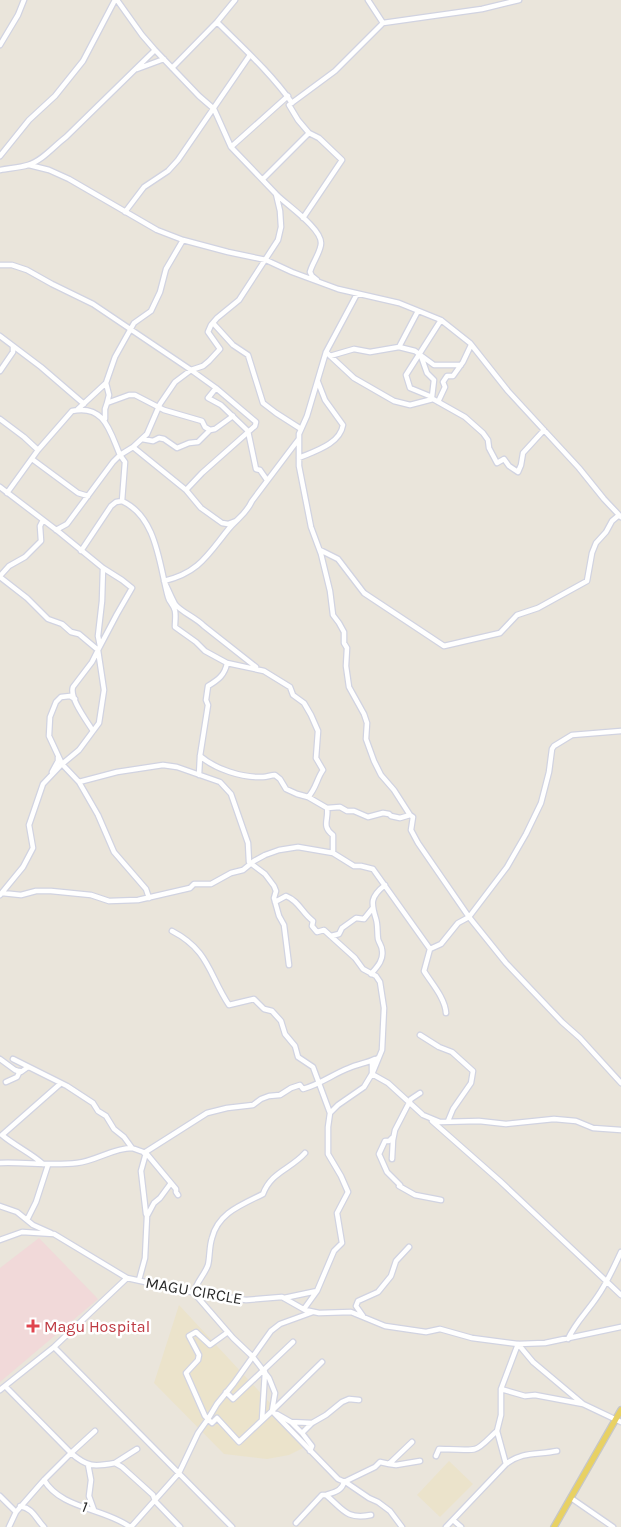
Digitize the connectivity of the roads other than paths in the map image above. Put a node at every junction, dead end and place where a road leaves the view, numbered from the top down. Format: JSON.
{"nodes":[{"id":1,"x":24,"y":0,"type":"edge"},
{"id":2,"x":116,"y":0,"type":"edge"},
{"id":3,"x":235,"y":0,"type":"edge"},
{"id":4,"x":368,"y":0,"type":"edge"},
{"id":5,"x":519,"y":0,"type":"edge"},
{"id":6,"x":218,"y":22,"type":"junction"},
{"id":7,"x":383,"y":23,"type":"junction"},
{"id":8,"x":0,"y":45,"type":"edge"},
{"id":9,"x":155,"y":50,"type":"junction"},
{"id":10,"x":250,"y":55,"type":"junction"},
{"id":11,"x":164,"y":59,"type":"junction"},
{"id":12,"x":172,"y":68,"type":"junction"},
{"id":13,"x":134,"y":70,"type":"junction"},
{"id":14,"x":288,"y":96,"type":"junction"},
{"id":15,"x":292,"y":103,"type":"junction"},
{"id":16,"x":214,"y":109,"type":"junction"},
{"id":17,"x":309,"y":133,"type":"junction"},
{"id":18,"x":231,"y":146,"type":"junction"},
{"id":19,"x":0,"y":156,"type":"edge"},
{"id":20,"x":29,"y":165,"type":"junction"},
{"id":21,"x":0,"y":170,"type":"edge"},
{"id":22,"x":263,"y":179,"type":"junction"},
{"id":23,"x":276,"y":194,"type":"junction"},
{"id":24,"x":126,"y":212,"type":"junction"},
{"id":25,"x":302,"y":218,"type":"junction"},
{"id":26,"x":183,"y":240,"type":"junction"},
{"id":27,"x":266,"y":260,"type":"junction"},
{"id":28,"x":0,"y":265,"type":"edge"},
{"id":29,"x":321,"y":283,"type":"junction"},
{"id":30,"x":357,"y":294,"type":"junction"},
{"id":31,"x":418,"y":311,"type":"junction"},
{"id":32,"x":440,"y":320,"type":"junction"},
{"id":33,"x":213,"y":323,"type":"junction"},
{"id":34,"x":130,"y":328,"type":"junction"},
{"id":35,"x":0,"y":336,"type":"edge"},
{"id":36,"x":472,"y":344,"type":"junction"},
{"id":37,"x":13,"y":346,"type":"junction"},
{"id":38,"x":399,"y":347,"type":"junction"},
{"id":39,"x":328,"y":354,"type":"junction"},
{"id":40,"x":420,"y":354,"type":"junction"},
{"id":41,"x":461,"y":365,"type":"junction"},
{"id":42,"x":191,"y":370,"type":"junction"},
{"id":43,"x":0,"y":371,"type":"edge"},
{"id":44,"x":106,"y":382,"type":"junction"},
{"id":45,"x":318,"y":382,"type":"junction"},
{"id":46,"x":216,"y":388,"type":"junction"},
{"id":47,"x":432,"y":398,"type":"junction"},
{"id":48,"x":438,"y":402,"type":"junction"},
{"id":49,"x":84,"y":404,"type":"junction"},
{"id":50,"x":107,"y":404,"type":"junction"},
{"id":51,"x":159,"y":407,"type":"junction"},
{"id":52,"x":78,"y":409,"type":"junction"},
{"id":53,"x":233,"y":416,"type":"junction"},
{"id":54,"x":0,"y":419,"type":"edge"},
{"id":55,"x":105,"y":420,"type":"junction"},
{"id":56,"x":301,"y":429,"type":"junction"},
{"id":57,"x":210,"y":430,"type":"junction"},
{"id":58,"x":544,"y":430,"type":"junction"},
{"id":59,"x":248,"y":432,"type":"junction"},
{"id":60,"x":142,"y":439,"type":"junction"},
{"id":61,"x":299,"y":439,"type":"junction"},
{"id":62,"x":134,"y":447,"type":"junction"},
{"id":63,"x":38,"y":450,"type":"junction"},
{"id":64,"x":120,"y":455,"type":"junction"},
{"id":65,"x":299,"y":458,"type":"junction"},
{"id":66,"x":32,"y":459,"type":"junction"},
{"id":67,"x":267,"y":480,"type":"junction"},
{"id":68,"x":0,"y":488,"type":"edge"},
{"id":69,"x":186,"y":490,"type":"junction"},
{"id":70,"x":8,"y":493,"type":"junction"},
{"id":71,"x":88,"y":496,"type":"junction"},
{"id":72,"x":122,"y":501,"type":"junction"},
{"id":73,"x":620,"y":516,"type":"edge"},
{"id":74,"x":43,"y":520,"type":"junction"},
{"id":75,"x":237,"y":520,"type":"junction"},
{"id":76,"x":56,"y":530,"type":"junction"},
{"id":77,"x":320,"y":550,"type":"junction"},
{"id":78,"x":81,"y":551,"type":"junction"},
{"id":79,"x":103,"y":568,"type":"junction"},
{"id":80,"x":0,"y":576,"type":"edge"},
{"id":81,"x":164,"y":582,"type":"junction"},
{"id":82,"x":99,"y":649,"type":"junction"},
{"id":83,"x":227,"y":663,"type":"junction"},
{"id":84,"x":260,"y":670,"type":"junction"},
{"id":85,"x":75,"y":700,"type":"junction"},
{"id":86,"x":93,"y":731,"type":"junction"},
{"id":87,"x":621,"y":731,"type":"edge"},
{"id":88,"x":200,"y":756,"type":"junction"},
{"id":89,"x":58,"y":757,"type":"junction"},
{"id":90,"x":61,"y":764,"type":"junction"},
{"id":91,"x":199,"y":774,"type":"junction"},
{"id":92,"x":50,"y":775,"type":"junction"},
{"id":93,"x":79,"y":782,"type":"junction"},
{"id":94,"x":308,"y":796,"type":"junction"},
{"id":95,"x":326,"y":808,"type":"junction"},
{"id":96,"x":410,"y":815,"type":"junction"},
{"id":97,"x":333,"y":853,"type":"junction"},
{"id":98,"x":252,"y":863,"type":"junction"},
{"id":99,"x":385,"y":885,"type":"junction"},
{"id":100,"x":1,"y":894,"type":"edge"},
{"id":101,"x":149,"y":898,"type":"junction"},
{"id":102,"x":275,"y":902,"type":"junction"},
{"id":103,"x":372,"y":909,"type":"junction"},
{"id":104,"x":469,"y":917,"type":"junction"},
{"id":105,"x":172,"y":931,"type":"dead end"},
{"id":106,"x":331,"y":936,"type":"junction"},
{"id":107,"x":430,"y":949,"type":"junction"},
{"id":108,"x":289,"y":965,"type":"dead end"},
{"id":109,"x":371,"y":974,"type":"junction"},
{"id":110,"x":446,"y":1013,"type":"dead end"},
{"id":111,"x":420,"y":1035,"type":"dead end"},
{"id":112,"x":379,"y":1057,"type":"junction"},
{"id":113,"x":0,"y":1058,"type":"edge"},
{"id":114,"x":14,"y":1059,"type":"dead end"},
{"id":115,"x":28,"y":1067,"type":"junction"},
{"id":116,"x":20,"y":1071,"type":"junction"},
{"id":117,"x":372,"y":1074,"type":"junction"},
{"id":118,"x":6,"y":1082,"type":"dead end"},
{"id":119,"x":621,"y":1083,"type":"edge"},
{"id":120,"x":60,"y":1084,"type":"junction"},
{"id":121,"x":320,"y":1084,"type":"junction"},
{"id":122,"x":420,"y":1093,"type":"dead end"},
{"id":123,"x":409,"y":1103,"type":"junction"},
{"id":124,"x":330,"y":1113,"type":"junction"},
{"id":125,"x":429,"y":1118,"type":"junction"},
{"id":126,"x":448,"y":1121,"type":"junction"},
{"id":127,"x":621,"y":1130,"type":"edge"},
{"id":128,"x":1,"y":1134,"type":"edge"},
{"id":129,"x":393,"y":1140,"type":"junction"},
{"id":130,"x":132,"y":1148,"type":"junction"},
{"id":131,"x":145,"y":1153,"type":"junction"},
{"id":132,"x":305,"y":1153,"type":"dead end"},
{"id":133,"x":392,"y":1159,"type":"dead end"},
{"id":134,"x":0,"y":1163,"type":"edge"},
{"id":135,"x":45,"y":1164,"type":"junction"},
{"id":136,"x":171,"y":1183,"type":"junction"},
{"id":137,"x":178,"y":1195,"type":"dead end"},
{"id":138,"x":441,"y":1200,"type":"dead end"},
{"id":139,"x":0,"y":1206,"type":"edge"},
{"id":140,"x":147,"y":1216,"type":"junction"},
{"id":141,"x":27,"y":1220,"type":"junction"},
{"id":142,"x":54,"y":1234,"type":"junction"},
{"id":143,"x":0,"y":1240,"type":"edge"},
{"id":144,"x":409,"y":1247,"type":"dead end"},
{"id":145,"x":621,"y":1252,"type":"edge"},
{"id":146,"x":127,"y":1278,"type":"junction"},
{"id":147,"x":139,"y":1280,"type":"junction"},
{"id":148,"x":606,"y":1281,"type":"junction"},
{"id":149,"x":317,"y":1291,"type":"junction"},
{"id":150,"x":194,"y":1293,"type":"junction"},
{"id":151,"x":621,"y":1295,"type":"edge"},
{"id":152,"x":284,"y":1298,"type":"junction"},
{"id":153,"x":304,"y":1309,"type":"junction"},
{"id":154,"x":312,"y":1312,"type":"junction"},
{"id":155,"x":364,"y":1317,"type":"junction"},
{"id":156,"x":621,"y":1327,"type":"edge"},
{"id":157,"x":228,"y":1332,"type":"junction"},
{"id":158,"x":568,"y":1339,"type":"junction"},
{"id":159,"x":294,"y":1342,"type":"dead end"},
{"id":160,"x":518,"y":1344,"type":"junction"},
{"id":161,"x":54,"y":1348,"type":"junction"},
{"id":162,"x":253,"y":1357,"type":"junction"},
{"id":163,"x":322,"y":1362,"type":"dead end"},
{"id":164,"x":264,"y":1371,"type":"junction"},
{"id":165,"x":5,"y":1386,"type":"junction"},
{"id":166,"x":501,"y":1389,"type":"junction"},
{"id":167,"x":0,"y":1390,"type":"edge"},
{"id":168,"x":226,"y":1392,"type":"junction"},
{"id":169,"x":359,"y":1400,"type":"dead end"},
{"id":170,"x":583,"y":1404,"type":"junction"},
{"id":171,"x":621,"y":1410,"type":"edge"},
{"id":172,"x":272,"y":1411,"type":"junction"},
{"id":173,"x":208,"y":1419,"type":"junction"},
{"id":174,"x":262,"y":1420,"type":"junction"},
{"id":175,"x":618,"y":1421,"type":"edge"},
{"id":176,"x":291,"y":1422,"type":"junction"},
{"id":177,"x":312,"y":1423,"type":"junction"},
{"id":178,"x":95,"y":1431,"type":"dead end"},
{"id":179,"x":496,"y":1431,"type":"junction"},
{"id":180,"x":302,"y":1433,"type":"junction"},
{"id":181,"x":412,"y":1442,"type":"dead end"},
{"id":182,"x":137,"y":1449,"type":"dead end"},
{"id":183,"x":310,"y":1451,"type":"junction"},
{"id":184,"x":557,"y":1451,"type":"dead end"},
{"id":185,"x":71,"y":1453,"type":"junction"},
{"id":186,"x":436,"y":1456,"type":"dead end"},
{"id":187,"x":420,"y":1461,"type":"dead end"},
{"id":188,"x":115,"y":1463,"type":"junction"},
{"id":189,"x":88,"y":1464,"type":"junction"},
{"id":190,"x":389,"y":1464,"type":"junction"},
{"id":191,"x":506,"y":1464,"type":"junction"},
{"id":192,"x":179,"y":1473,"type":"junction"},
{"id":193,"x":44,"y":1480,"type":"junction"},
{"id":194,"x":344,"y":1482,"type":"junction"},
{"id":195,"x":326,"y":1495,"type":"junction"},
{"id":196,"x":0,"y":1496,"type":"edge"},
{"id":197,"x":571,"y":1498,"type":"junction"},
{"id":198,"x":155,"y":1500,"type":"junction"},
{"id":199,"x":20,"y":1506,"type":"junction"},
{"id":200,"x":94,"y":1510,"type":"junction"},
{"id":201,"x":16,"y":1512,"type":"junction"},
{"id":202,"x":371,"y":1515,"type":"dead end"},
{"id":203,"x":453,"y":1520,"type":"junction"},
{"id":204,"x":296,"y":1523,"type":"dead end"},
{"id":205,"x":9,"y":1527,"type":"edge"},
{"id":206,"x":44,"y":1527,"type":"edge"},
{"id":207,"x":130,"y":1527,"type":"edge"},
{"id":208,"x":180,"y":1527,"type":"edge"},
{"id":209,"x":232,"y":1527,"type":"edge"},
{"id":210,"x":402,"y":1527,"type":"edge"},
{"id":211,"x":446,"y":1527,"type":"edge"},
{"id":212,"x":461,"y":1527,"type":"edge"},
{"id":213,"x":554,"y":1527,"type":"edge"},
{"id":214,"x":613,"y":1527,"type":"edge"}],
"edges":[{"from":1,"to":8,"type":"street"},
{"from":2,"to":9,"type":"street"},
{"from":2,"to":19,"type":"street"},
{"from":3,"to":6,"type":"street"},
{"from":4,"to":7,"type":"street"},
{"from":5,"to":7,"type":"street"},
{"from":6,"to":10,"type":"street"},
{"from":6,"to":12,"type":"street"},
{"from":7,"to":15,"type":"street"},
{"from":9,"to":11,"type":"street"},
{"from":9,"to":13,"type":"street"},
{"from":10,"to":14,"type":"street"},
{"from":10,"to":16,"type":"street"},
{"from":11,"to":12,"type":"street"},
{"from":11,"to":13,"type":"street"},
{"from":12,"to":16,"type":"street"},
{"from":13,"to":20,"type":"street"},
{"from":14,"to":15,"type":"street"},
{"from":14,"to":18,"type":"street"},
{"from":15,"to":17,"type":"street"},
{"from":16,"to":18,"type":"street"},
{"from":16,"to":24,"type":"street"},
{"from":17,"to":22,"type":"street"},
{"from":17,"to":25,"type":"street"},
{"from":18,"to":22,"type":"street"},
{"from":20,"to":21,"type":"street"},
{"from":20,"to":24,"type":"street"},
{"from":22,"to":23,"type":"street"},
{"from":23,"to":25,"type":"street"},
{"from":23,"to":27,"type":"street"},
{"from":24,"to":26,"type":"street"},
{"from":25,"to":29,"type":"street"},
{"from":26,"to":27,"type":"street"},
{"from":26,"to":34,"type":"street"},
{"from":27,"to":29,"type":"street"},
{"from":27,"to":33,"type":"street"},
{"from":28,"to":34,"type":"street"},
{"from":29,"to":30,"type":"street"},
{"from":30,"to":31,"type":"street"},
{"from":30,"to":39,"type":"street"},
{"from":31,"to":32,"type":"street"},
{"from":31,"to":38,"type":"street"},
{"from":32,"to":36,"type":"street"},
{"from":32,"to":40,"type":"street"},
{"from":33,"to":42,"type":"street"},
{"from":33,"to":56,"type":"street"},
{"from":34,"to":42,"type":"street"},
{"from":34,"to":44,"type":"street"},
{"from":35,"to":37,"type":"street"},
{"from":36,"to":41,"type":"street"},
{"from":36,"to":58,"type":"street"},
{"from":37,"to":43,"type":"street"},
{"from":37,"to":49,"type":"street"},
{"from":38,"to":39,"type":"street"},
{"from":38,"to":40,"type":"street"},
{"from":39,"to":45,"type":"street"},
{"from":39,"to":47,"type":"street"},
{"from":40,"to":41,"type":"street"},
{"from":40,"to":47,"type":"street"},
{"from":40,"to":47,"type":"street"},
{"from":41,"to":48,"type":"street"},
{"from":42,"to":46,"type":"street"},
{"from":42,"to":51,"type":"street"},
{"from":44,"to":49,"type":"street"},
{"from":44,"to":50,"type":"street"},
{"from":45,"to":56,"type":"street"},
{"from":45,"to":65,"type":"street"},
{"from":46,"to":53,"type":"street"},
{"from":46,"to":59,"type":"street"},
{"from":47,"to":48,"type":"street"},
{"from":48,"to":58,"type":"street"},
{"from":49,"to":52,"type":"street"},
{"from":50,"to":51,"type":"street"},
{"from":50,"to":55,"type":"street"},
{"from":51,"to":57,"type":"street"},
{"from":51,"to":60,"type":"street"},
{"from":52,"to":55,"type":"street"},
{"from":52,"to":63,"type":"street"},
{"from":53,"to":57,"type":"street"},
{"from":53,"to":59,"type":"street"},
{"from":54,"to":63,"type":"street"},
{"from":55,"to":64,"type":"street"},
{"from":56,"to":61,"type":"street"},
{"from":57,"to":60,"type":"street"},
{"from":58,"to":73,"type":"street"},
{"from":59,"to":67,"type":"street"},
{"from":59,"to":69,"type":"street"},
{"from":60,"to":62,"type":"street"},
{"from":61,"to":65,"type":"street"},
{"from":61,"to":67,"type":"street"},
{"from":62,"to":64,"type":"street"},
{"from":62,"to":69,"type":"street"},
{"from":63,"to":66,"type":"street"},
{"from":64,"to":71,"type":"street"},
{"from":64,"to":72,"type":"street"},
{"from":65,"to":77,"type":"street"},
{"from":66,"to":70,"type":"street"},
{"from":66,"to":71,"type":"street"},
{"from":67,"to":75,"type":"street"},
{"from":68,"to":70,"type":"street"},
{"from":69,"to":75,"type":"street"},
{"from":70,"to":74,"type":"street"},
{"from":71,"to":76,"type":"street"},
{"from":72,"to":78,"type":"street"},
{"from":72,"to":81,"type":"street"},
{"from":73,"to":77,"type":"street"},
{"from":74,"to":76,"type":"street"},
{"from":74,"to":80,"type":"street"},
{"from":75,"to":81,"type":"street"},
{"from":76,"to":78,"type":"street"},
{"from":77,"to":96,"type":"street"},
{"from":78,"to":79,"type":"street"},
{"from":79,"to":82,"type":"street"},
{"from":79,"to":82,"type":"street"},
{"from":80,"to":82,"type":"street"},
{"from":81,"to":83,"type":"street"},
{"from":81,"to":84,"type":"street"},
{"from":82,"to":85,"type":"street"},
{"from":82,"to":86,"type":"street"},
{"from":83,"to":84,"type":"street"},
{"from":83,"to":88,"type":"street"},
{"from":84,"to":94,"type":"street"},
{"from":85,"to":86,"type":"street"},
{"from":85,"to":89,"type":"street"},
{"from":86,"to":90,"type":"street"},
{"from":87,"to":104,"type":"street"},
{"from":88,"to":91,"type":"street"},
{"from":88,"to":94,"type":"street"},
{"from":89,"to":90,"type":"street"},
{"from":89,"to":92,"type":"street"},
{"from":90,"to":92,"type":"street"},
{"from":90,"to":93,"type":"street"},
{"from":91,"to":93,"type":"street"},
{"from":91,"to":98,"type":"street"},
{"from":92,"to":100,"type":"street"},
{"from":93,"to":101,"type":"street"},
{"from":94,"to":95,"type":"street"},
{"from":95,"to":96,"type":"street"},
{"from":95,"to":97,"type":"street"},
{"from":96,"to":104,"type":"street"},
{"from":97,"to":98,"type":"street"},
{"from":97,"to":99,"type":"street"},
{"from":98,"to":101,"type":"street"},
{"from":98,"to":102,"type":"street"},
{"from":99,"to":103,"type":"street"},
{"from":99,"to":107,"type":"street"},
{"from":100,"to":101,"type":"street"},
{"from":102,"to":106,"type":"street"},
{"from":102,"to":108,"type":"street"},
{"from":103,"to":106,"type":"street"},
{"from":103,"to":109,"type":"street"},
{"from":104,"to":107,"type":"street"},
{"from":104,"to":119,"type":"street"},
{"from":105,"to":121,"type":"street"},
{"from":106,"to":109,"type":"street"},
{"from":107,"to":110,"type":"street"},
{"from":109,"to":112,"type":"street"},
{"from":111,"to":126,"type":"street"},
{"from":112,"to":117,"type":"street"},
{"from":112,"to":121,"type":"street"},
{"from":113,"to":116,"type":"street"},
{"from":114,"to":115,"type":"street"},
{"from":115,"to":116,"type":"street"},
{"from":115,"to":120,"type":"street"},
{"from":116,"to":118,"type":"street"},
{"from":117,"to":123,"type":"street"},
{"from":117,"to":124,"type":"street"},
{"from":120,"to":128,"type":"street"},
{"from":120,"to":130,"type":"street"},
{"from":121,"to":124,"type":"street"},
{"from":121,"to":131,"type":"street"},
{"from":122,"to":123,"type":"street"},
{"from":123,"to":125,"type":"street"},
{"from":123,"to":129,"type":"street"},
{"from":124,"to":149,"type":"street"},
{"from":125,"to":126,"type":"street"},
{"from":125,"to":148,"type":"street"},
{"from":126,"to":127,"type":"street"},
{"from":128,"to":135,"type":"street"},
{"from":129,"to":133,"type":"street"},
{"from":129,"to":138,"type":"street"},
{"from":130,"to":131,"type":"street"},
{"from":130,"to":135,"type":"street"},
{"from":131,"to":136,"type":"street"},
{"from":131,"to":140,"type":"street"},
{"from":132,"to":150,"type":"street"},
{"from":134,"to":135,"type":"street"},
{"from":135,"to":141,"type":"street"},
{"from":136,"to":137,"type":"street"},
{"from":136,"to":140,"type":"street"},
{"from":139,"to":141,"type":"street"},
{"from":140,"to":147,"type":"street"},
{"from":141,"to":142,"type":"street"},
{"from":142,"to":143,"type":"street"},
{"from":142,"to":146,"type":"street"},
{"from":144,"to":155,"type":"street"},
{"from":145,"to":148,"type":"street"},
{"from":146,"to":147,"type":"street","name":"MAGU CIRCLE"},
{"from":146,"to":161,"type":"street","name":"MAGU CIRCLE"},
{"from":147,"to":150,"type":"street","name":"MAGU CIRCLE"},
{"from":148,"to":151,"type":"street"},
{"from":148,"to":158,"type":"street"},
{"from":149,"to":152,"type":"street","name":"MAGU CIRCLE"},
{"from":149,"to":153,"type":"street"},
{"from":150,"to":152,"type":"street","name":"MAGU CIRCLE"},
{"from":150,"to":157,"type":"street"},
{"from":152,"to":153,"type":"street"},
{"from":153,"to":154,"type":"street"},
{"from":154,"to":155,"type":"street"},
{"from":154,"to":162,"type":"street"},
{"from":155,"to":160,"type":"street"},
{"from":156,"to":158,"type":"street"},
{"from":157,"to":162,"type":"street"},
{"from":157,"to":173,"type":"street"},
{"from":158,"to":160,"type":"street"},
{"from":159,"to":164,"type":"street"},
{"from":160,"to":166,"type":"street"},
{"from":160,"to":170,"type":"street"},
{"from":161,"to":165,"type":"street","name":"MAGU CIRCLE"},
{"from":161,"to":192,"type":"street"},
{"from":162,"to":164,"type":"street"},
{"from":162,"to":168,"type":"street"},
{"from":163,"to":172,"type":"street"},
{"from":164,"to":168,"type":"street"},
{"from":164,"to":172,"type":"street"},
{"from":164,"to":174,"type":"street"},
{"from":165,"to":167,"type":"street","name":"MAGU CIRCLE"},
{"from":165,"to":185,"type":"street"},
{"from":166,"to":170,"type":"street"},
{"from":166,"to":179,"type":"street"},
{"from":168,"to":173,"type":"street"},
{"from":169,"to":177,"type":"street"},
{"from":170,"to":175,"type":"street"},
{"from":171,"to":175,"type":"main road"},
{"from":172,"to":174,"type":"street"},
{"from":172,"to":176,"type":"street"},
{"from":172,"to":183,"type":"street"},
{"from":173,"to":174,"type":"street"},
{"from":173,"to":192,"type":"street"},
{"from":175,"to":197,"type":"main road"},
{"from":176,"to":177,"type":"street"},
{"from":176,"to":180,"type":"street"},
{"from":177,"to":180,"type":"street"},
{"from":178,"to":185,"type":"street"},
{"from":179,"to":186,"type":"street"},
{"from":179,"to":191,"type":"street"},
{"from":180,"to":183,"type":"street"},
{"from":181,"to":190,"type":"street"},
{"from":182,"to":188,"type":"street"},
{"from":183,"to":194,"type":"street"},
{"from":184,"to":191,"type":"street"},
{"from":185,"to":189,"type":"street"},
{"from":185,"to":193,"type":"street"},
{"from":187,"to":190,"type":"street"},
{"from":188,"to":189,"type":"street"},
{"from":188,"to":198,"type":"street"},
{"from":189,"to":200,"type":"street"},
{"from":190,"to":194,"type":"street"},
{"from":191,"to":203,"type":"street"},
{"from":192,"to":198,"type":"street"},
{"from":192,"to":209,"type":"street"},
{"from":193,"to":199,"type":"street"},
{"from":193,"to":200,"type":"street","name":"1"},
{"from":194,"to":195,"type":"street"},
{"from":194,"to":210,"type":"street"},
{"from":195,"to":202,"type":"street"},
{"from":195,"to":204,"type":"street"},
{"from":196,"to":201,"type":"street"},
{"from":197,"to":213,"type":"main road"},
{"from":197,"to":214,"type":"street"},
{"from":198,"to":207,"type":"street"},
{"from":198,"to":208,"type":"street"},
{"from":199,"to":201,"type":"street"},
{"from":199,"to":206,"type":"street"},
{"from":200,"to":207,"type":"street","name":"1"},
{"from":201,"to":205,"type":"street"},
{"from":203,"to":211,"type":"street"},
{"from":203,"to":212,"type":"street"}]}
